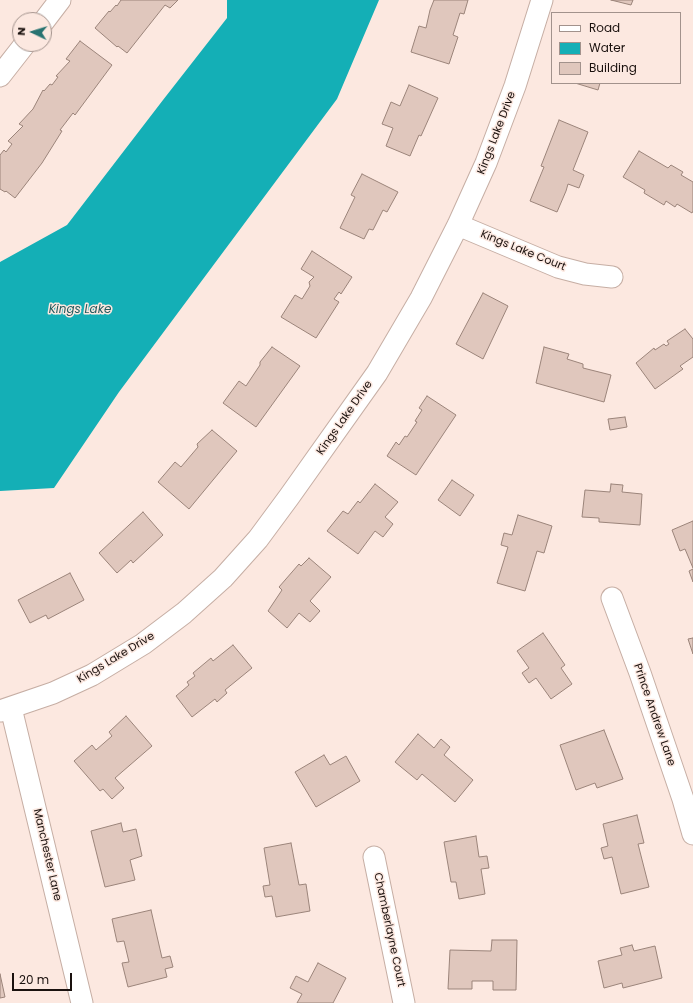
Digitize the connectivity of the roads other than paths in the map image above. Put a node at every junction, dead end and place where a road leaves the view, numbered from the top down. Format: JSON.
{"nodes":[{"id":1,"x":60,"y":0,"type":"edge"},
{"id":2,"x":542,"y":0,"type":"edge"},
{"id":3,"x":51,"y":12,"type":"edge"},
{"id":4,"x":19,"y":52,"type":"edge"},
{"id":5,"x":0,"y":76,"type":"edge"},
{"id":6,"x":458,"y":225,"type":"junction"},
{"id":7,"x":612,"y":277,"type":"dead end"},
{"id":8,"x":612,"y":598,"type":"dead end"},
{"id":9,"x":6,"y":709,"type":"edge"},
{"id":10,"x":693,"y":834,"type":"edge"},
{"id":11,"x":374,"y":857,"type":"dead end"},
{"id":12,"x":82,"y":1003,"type":"edge"},
{"id":13,"x":404,"y":1003,"type":"edge"}],
"edges":[{"from":1,"to":3,"type":"street"},
{"from":2,"to":6,"type":"street","name":"Kings Lake Drive"},
{"from":4,"to":5,"type":"street"},
{"from":6,"to":7,"type":"street","name":"Kings Lake Court"},
{"from":6,"to":9,"type":"street","name":"Kings Lake Drive"},
{"from":8,"to":10,"type":"street","name":"Prince Andrew Lane"},
{"from":9,"to":12,"type":"street","name":"Manchester Lane"},
{"from":11,"to":13,"type":"street","name":"Chamberlayne Court"}]}
